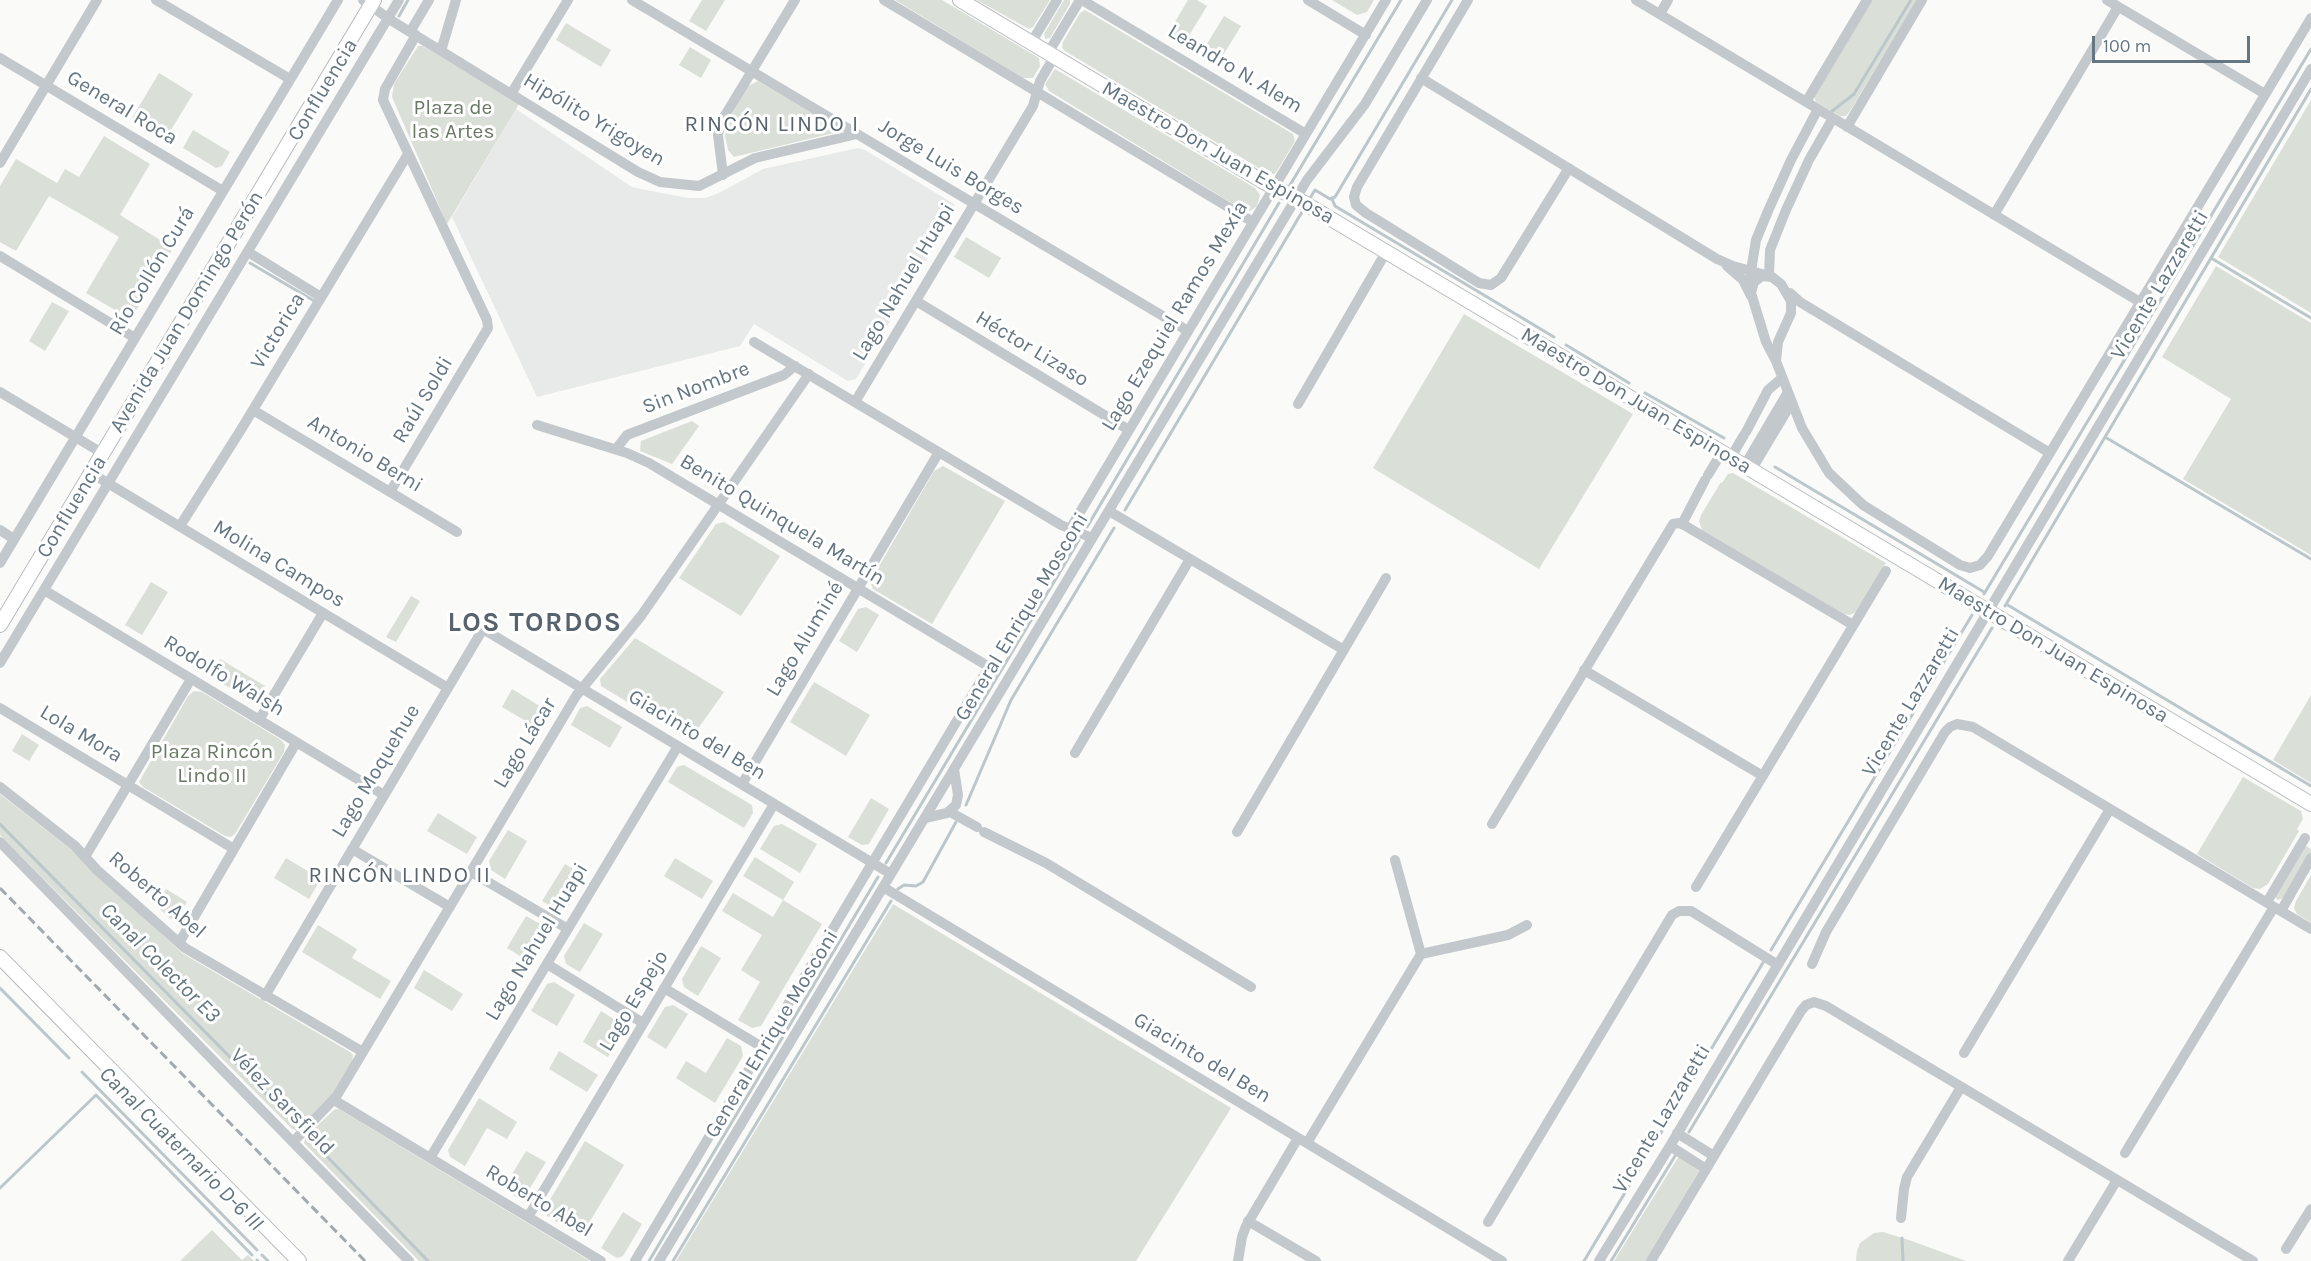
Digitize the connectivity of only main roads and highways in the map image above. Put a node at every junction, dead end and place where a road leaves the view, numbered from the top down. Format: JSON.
{"nodes":[{"id":1,"x":960,"y":0,"type":"edge"},
{"id":2,"x":369,"y":2,"type":"edge"},
{"id":3,"x":0,"y":625,"type":"edge"},
{"id":4,"x":2311,"y":804,"type":"edge"},
{"id":5,"x":0,"y":957,"type":"edge"},
{"id":6,"x":299,"y":1261,"type":"edge"}],
"edges":[{"from":1,"to":4,"type":"main road","name":"Maestro Don Juan Espinosa"},
{"from":2,"to":3,"type":"main road","name":"Avenida Juan Domingo Perón"},
{"from":5,"to":6,"type":"main road"}]}
